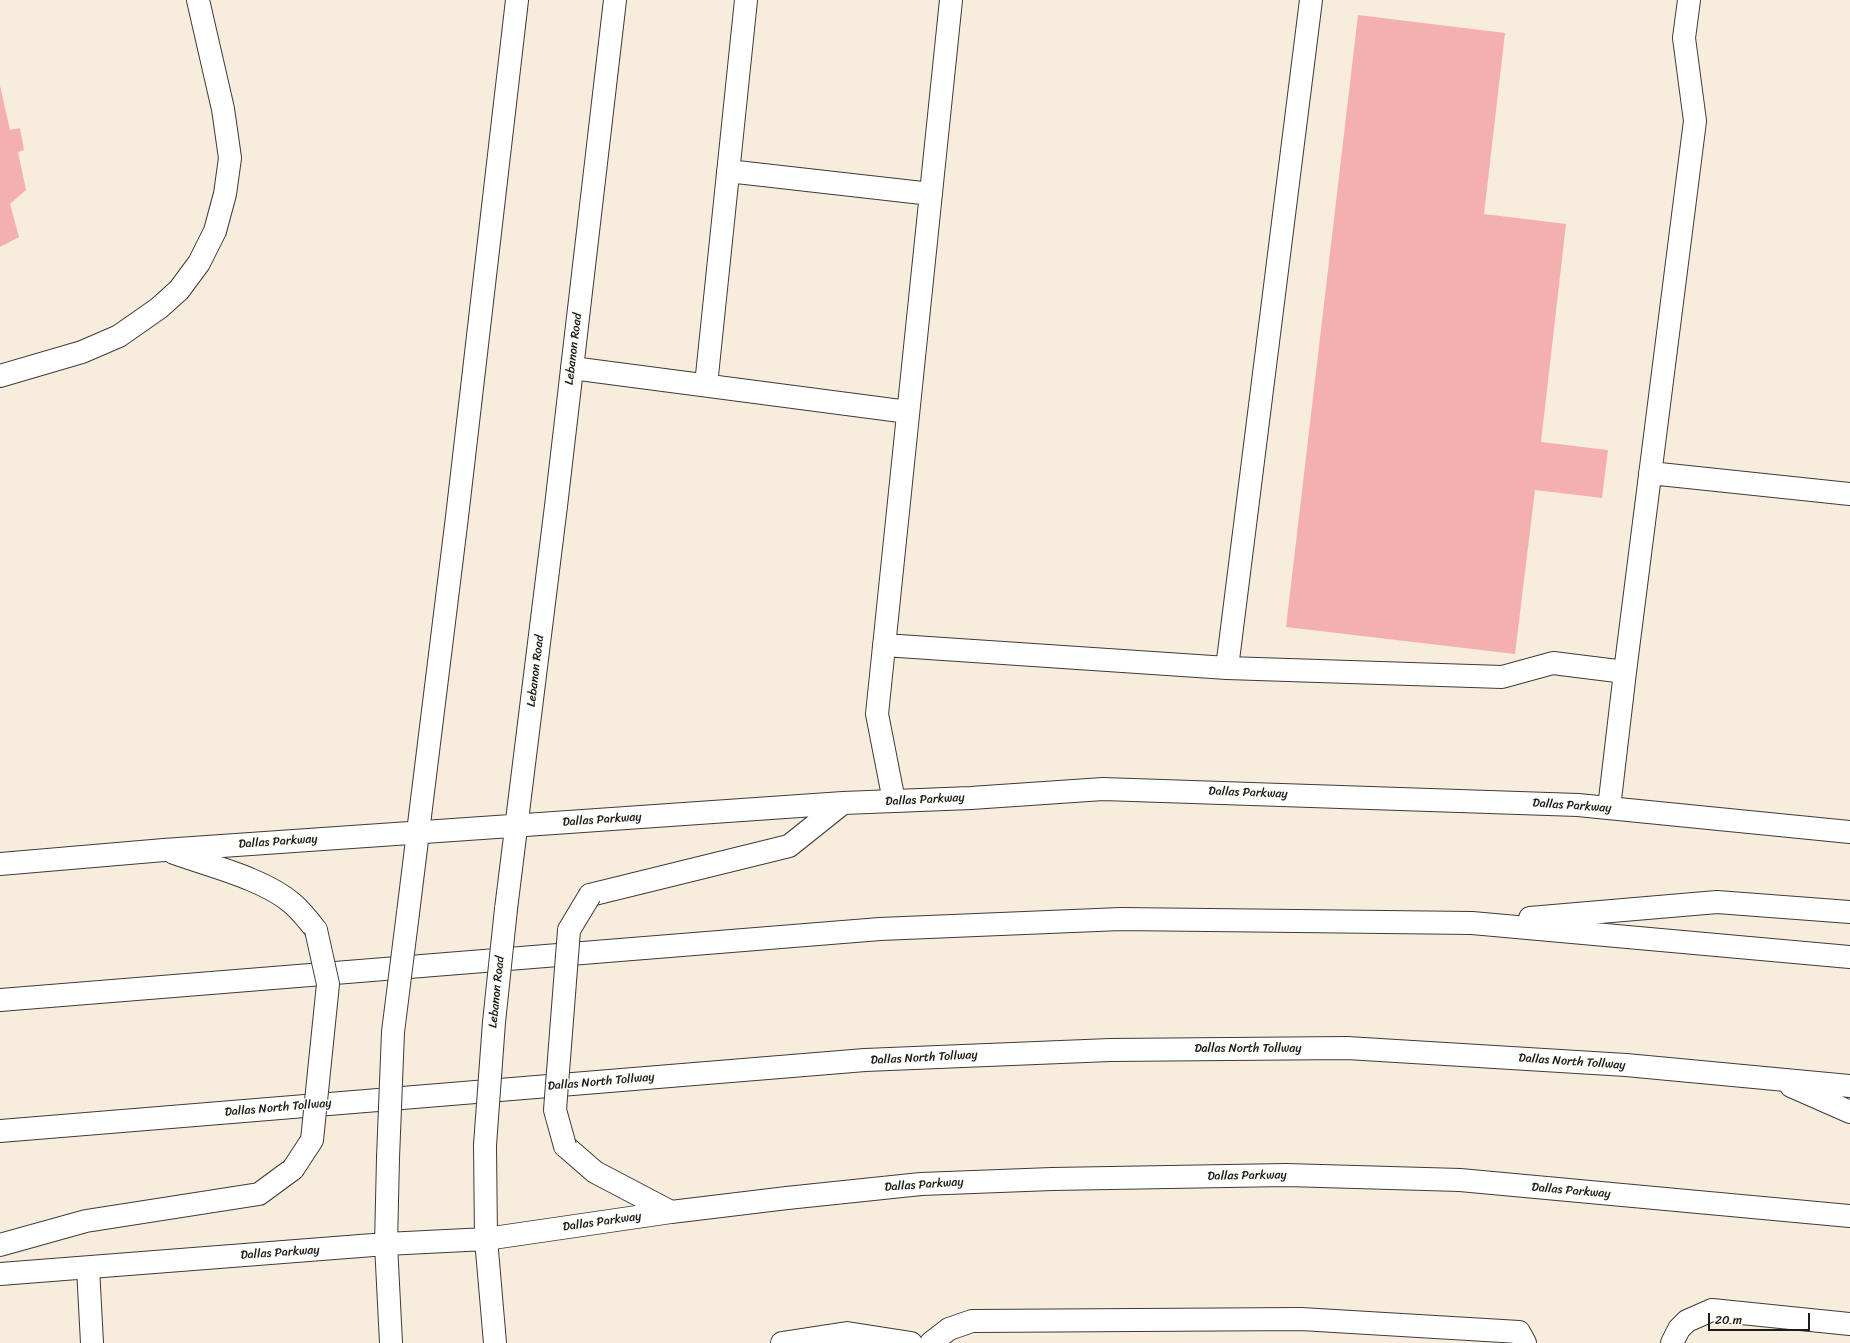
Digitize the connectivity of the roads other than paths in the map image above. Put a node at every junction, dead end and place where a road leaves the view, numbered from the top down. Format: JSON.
{"nodes":[{"id":1,"x":198,"y":0,"type":"edge"},
{"id":2,"x":517,"y":0,"type":"edge"},
{"id":3,"x":615,"y":0,"type":"edge"},
{"id":4,"x":746,"y":0,"type":"edge"},
{"id":5,"x":951,"y":0,"type":"edge"},
{"id":6,"x":1311,"y":0,"type":"edge"},
{"id":7,"x":1689,"y":0,"type":"edge"},
{"id":8,"x":728,"y":171,"type":"junction"},
{"id":9,"x":931,"y":194,"type":"junction"},
{"id":10,"x":572,"y":368,"type":"junction"},
{"id":11,"x":0,"y":376,"type":"edge"},
{"id":12,"x":706,"y":385,"type":"junction"},
{"id":13,"x":908,"y":412,"type":"junction"},
{"id":14,"x":1650,"y":473,"type":"junction"},
{"id":15,"x":1850,"y":494,"type":"edge"},
{"id":16,"x":884,"y":645,"type":"junction"},
{"id":17,"x":1227,"y":668,"type":"junction"},
{"id":18,"x":1625,"y":672,"type":"junction"},
{"id":19,"x":894,"y":801,"type":"junction"},
{"id":20,"x":843,"y":803,"type":"junction"},
{"id":21,"x":1609,"y":808,"type":"junction"},
{"id":22,"x":517,"y":826,"type":"junction"},
{"id":23,"x":417,"y":832,"type":"junction"},
{"id":24,"x":1850,"y":832,"type":"edge"},
{"id":25,"x":164,"y":850,"type":"junction"},
{"id":26,"x":0,"y":864,"type":"edge"},
{"id":27,"x":1850,"y":912,"type":"edge"},
{"id":28,"x":1472,"y":923,"type":"junction"},
{"id":29,"x":1850,"y":957,"type":"edge"},
{"id":30,"x":0,"y":1000,"type":"edge"},
{"id":31,"x":1772,"y":1078,"type":"junction"},
{"id":32,"x":1850,"y":1086,"type":"edge"},
{"id":33,"x":1850,"y":1112,"type":"edge"},
{"id":34,"x":0,"y":1131,"type":"edge"},
{"id":35,"x":671,"y":1212,"type":"junction"},
{"id":36,"x":1850,"y":1216,"type":"edge"},
{"id":37,"x":486,"y":1239,"type":"junction"},
{"id":38,"x":386,"y":1244,"type":"junction"},
{"id":39,"x":0,"y":1245,"type":"edge"},
{"id":40,"x":88,"y":1268,"type":"junction"},
{"id":41,"x":0,"y":1274,"type":"edge"},
{"id":42,"x":1850,"y":1324,"type":"edge"},
{"id":43,"x":92,"y":1343,"type":"edge"},
{"id":44,"x":391,"y":1343,"type":"edge"},
{"id":45,"x":495,"y":1343,"type":"edge"},
{"id":46,"x":782,"y":1343,"type":"edge"},
{"id":47,"x":911,"y":1343,"type":"edge"},
{"id":48,"x":931,"y":1343,"type":"edge"},
{"id":49,"x":1525,"y":1343,"type":"edge"},
{"id":50,"x":1672,"y":1343,"type":"edge"}],
"edges":[{"from":1,"to":11,"type":"main road"},
{"from":2,"to":23,"type":"main road"},
{"from":3,"to":10,"type":"main road","name":"Lebanon Road"},
{"from":4,"to":8,"type":"main road"},
{"from":5,"to":9,"type":"main road"},
{"from":6,"to":17,"type":"main road"},
{"from":7,"to":14,"type":"main road"},
{"from":8,"to":9,"type":"main road"},
{"from":8,"to":12,"type":"main road"},
{"from":9,"to":13,"type":"main road"},
{"from":10,"to":12,"type":"main road"},
{"from":10,"to":22,"type":"main road","name":"Lebanon Road"},
{"from":12,"to":13,"type":"main road"},
{"from":13,"to":16,"type":"main road"},
{"from":14,"to":15,"type":"main road"},
{"from":14,"to":18,"type":"main road"},
{"from":16,"to":17,"type":"main road"},
{"from":16,"to":19,"type":"main road"},
{"from":17,"to":18,"type":"main road"},
{"from":18,"to":21,"type":"main road"},
{"from":19,"to":20,"type":"main road","name":"Dallas Parkway"},
{"from":19,"to":21,"type":"main road","name":"Dallas Parkway"},
{"from":20,"to":22,"type":"main road","name":"Dallas Parkway"},
{"from":20,"to":35,"type":"main road","bridge":true},
{"from":21,"to":24,"type":"main road","name":"Dallas Parkway"},
{"from":22,"to":23,"type":"main road","name":"Dallas Parkway"},
{"from":22,"to":37,"type":"main road","name":"Lebanon Road","bridge":true},
{"from":23,"to":25,"type":"main road","name":"Dallas Parkway"},
{"from":23,"to":38,"type":"main road","bridge":true},
{"from":25,"to":26,"type":"main road","name":"Dallas Parkway"},
{"from":25,"to":39,"type":"main road","bridge":true},
{"from":27,"to":28,"type":"main road"},
{"from":28,"to":29,"type":"main road"},
{"from":28,"to":30,"type":"main road"},
{"from":31,"to":32,"type":"main road","name":"Dallas North Tollway"},
{"from":31,"to":33,"type":"main road"},
{"from":31,"to":34,"type":"main road","name":"Dallas North Tollway"},
{"from":35,"to":36,"type":"main road","name":"Dallas Parkway"},
{"from":35,"to":37,"type":"main road","name":"Dallas Parkway"},
{"from":37,"to":38,"type":"main road","name":"Dallas Parkway"},
{"from":37,"to":45,"type":"main road","name":"Lebanon Road"},
{"from":38,"to":40,"type":"main road","name":"Dallas Parkway"},
{"from":38,"to":44,"type":"main road"},
{"from":40,"to":41,"type":"main road","name":"Dallas Parkway"},
{"from":40,"to":43,"type":"main road"},
{"from":42,"to":50,"type":"main road"},
{"from":46,"to":47,"type":"main road"},
{"from":48,"to":49,"type":"main road"}]}
